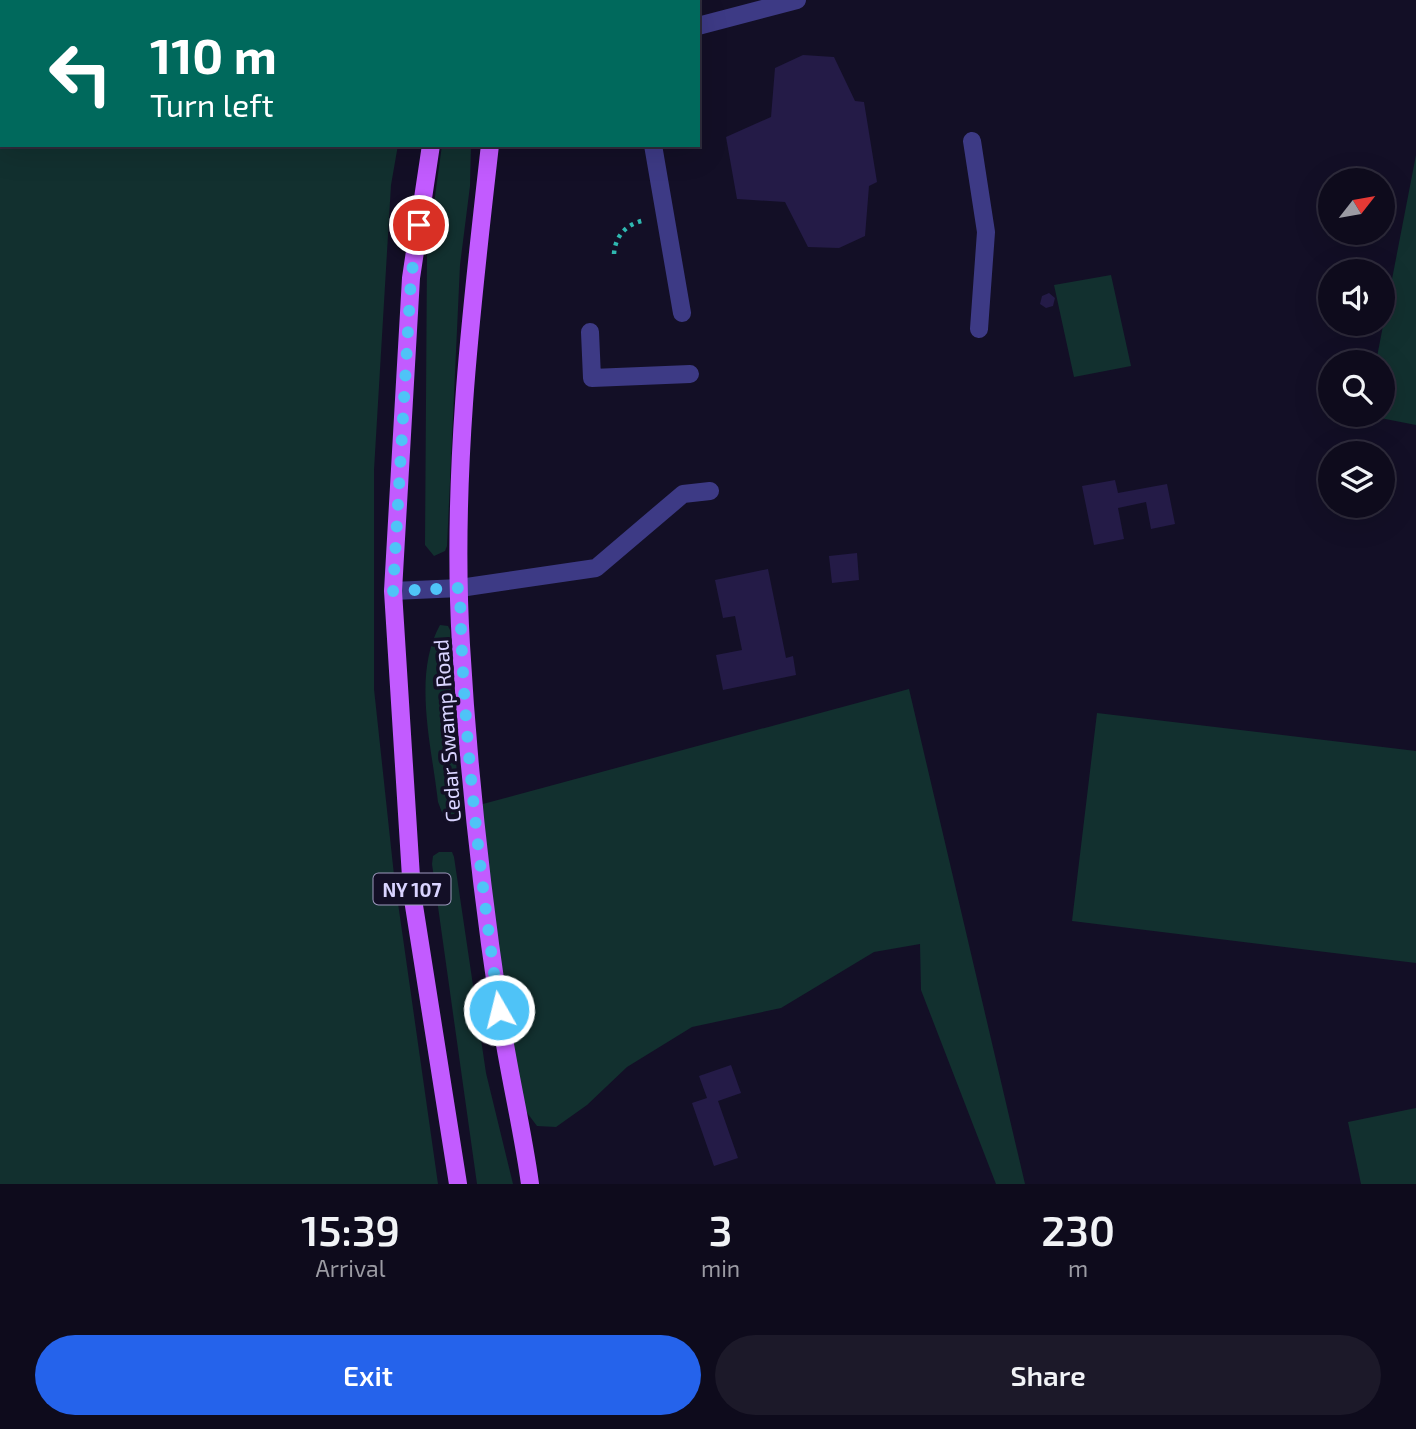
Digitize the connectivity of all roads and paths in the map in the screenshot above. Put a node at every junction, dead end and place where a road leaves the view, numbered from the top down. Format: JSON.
{"nodes":[{"id":1,"x":797,"y":0,"type":"edge"},
{"id":2,"x":700,"y":25,"type":"edge"},
{"id":3,"x":972,"y":141,"type":"dead end"},
{"id":4,"x":431,"y":147,"type":"edge"},
{"id":5,"x":490,"y":147,"type":"edge"},
{"id":6,"x":653,"y":147,"type":"edge"},
{"id":7,"x":664,"y":217,"type":"junction"},
{"id":8,"x":614,"y":254,"type":"dead end"},
{"id":9,"x":682,"y":313,"type":"dead end"},
{"id":10,"x":979,"y":329,"type":"dead end"},
{"id":11,"x":590,"y":332,"type":"dead end"},
{"id":12,"x":690,"y":374,"type":"dead end"},
{"id":13,"x":709,"y":491,"type":"dead end"},
{"id":14,"x":460,"y":588,"type":"junction"},
{"id":15,"x":393,"y":591,"type":"junction"},
{"id":16,"x":458,"y":1184,"type":"edge"},
{"id":17,"x":530,"y":1184,"type":"edge"}],
"edges":[{"from":1,"to":2,"type":"lane"},
{"from":3,"to":10,"type":"lane"},
{"from":4,"to":15,"type":"main road","name":"Cedar Swamp Road","number":"NY 107"},
{"from":5,"to":14,"type":"main road","name":"Cedar Swamp Road","number":"NY 107"},
{"from":6,"to":7,"type":"lane"},
{"from":7,"to":8,"type":"path"},
{"from":7,"to":9,"type":"lane"},
{"from":11,"to":12,"type":"lane"},
{"from":13,"to":14,"type":"lane"},
{"from":14,"to":15,"type":"lane"},
{"from":14,"to":17,"type":"main road","name":"Cedar Swamp Road","number":"NY 107"},
{"from":15,"to":16,"type":"main road","name":"Cedar Swamp Road","number":"NY 107"}]}
